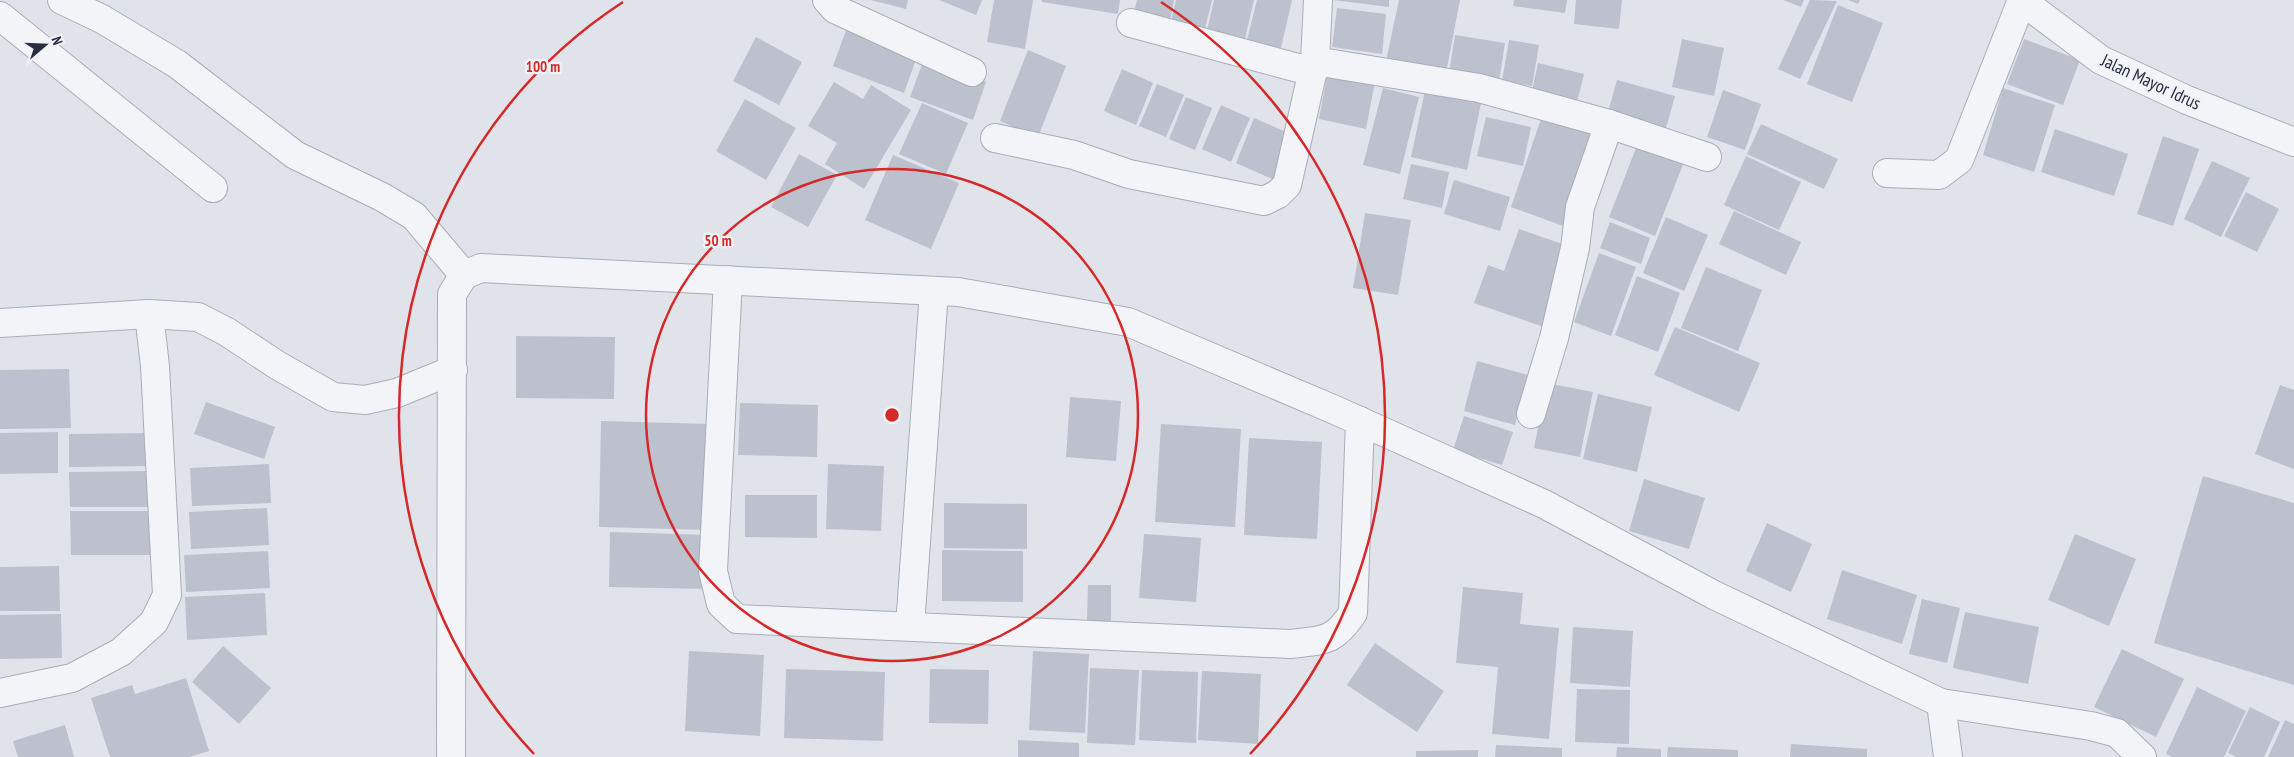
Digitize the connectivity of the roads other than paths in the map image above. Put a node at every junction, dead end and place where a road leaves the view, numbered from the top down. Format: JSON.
{"nodes":[{"id":1,"x":62,"y":0,"type":"edge"},
{"id":2,"x":827,"y":0,"type":"edge"},
{"id":3,"x":1318,"y":0,"type":"edge"},
{"id":4,"x":2021,"y":0,"type":"edge"},
{"id":5,"x":0,"y":16,"type":"edge"},
{"id":6,"x":1131,"y":23,"type":"dead end"},
{"id":7,"x":1314,"y":66,"type":"junction"},
{"id":8,"x":972,"y":72,"type":"dead end"},
{"id":9,"x":1609,"y":124,"type":"junction"},
{"id":10,"x":995,"y":138,"type":"dead end"},
{"id":11,"x":2294,"y":142,"type":"edge"},
{"id":12,"x":1707,"y":158,"type":"dead end"},
{"id":13,"x":1887,"y":173,"type":"dead end"},
{"id":14,"x":213,"y":188,"type":"dead end"},
{"id":15,"x":464,"y":275,"type":"junction"},
{"id":16,"x":728,"y":280,"type":"junction"},
{"id":17,"x":934,"y":291,"type":"junction"},
{"id":18,"x":149,"y":314,"type":"junction"},
{"id":19,"x":0,"y":323,"type":"edge"},
{"id":20,"x":453,"y":370,"type":"junction"},
{"id":21,"x":1531,"y":414,"type":"dead end"},
{"id":22,"x":1360,"y":421,"type":"junction"},
{"id":23,"x":910,"y":626,"type":"junction"},
{"id":24,"x":0,"y":694,"type":"edge"},
{"id":25,"x":1941,"y":703,"type":"junction"},
{"id":26,"x":450,"y":757,"type":"edge"},
{"id":27,"x":1948,"y":757,"type":"edge"},
{"id":28,"x":2142,"y":757,"type":"edge"}],
"edges":[{"from":1,"to":15,"type":"street"},
{"from":2,"to":8,"type":"street"},
{"from":3,"to":7,"type":"street"},
{"from":4,"to":11,"type":"street","name":"Jalan Mayor Idrus"},
{"from":4,"to":13,"type":"street"},
{"from":5,"to":14,"type":"street"},
{"from":6,"to":7,"type":"street"},
{"from":7,"to":9,"type":"street"},
{"from":7,"to":10,"type":"street"},
{"from":9,"to":12,"type":"street"},
{"from":9,"to":21,"type":"street"},
{"from":15,"to":16,"type":"street"},
{"from":15,"to":20,"type":"street"},
{"from":16,"to":17,"type":"street"},
{"from":16,"to":23,"type":"street"},
{"from":17,"to":22,"type":"street"},
{"from":17,"to":23,"type":"street"},
{"from":18,"to":19,"type":"street"},
{"from":18,"to":20,"type":"street"},
{"from":18,"to":24,"type":"street"},
{"from":20,"to":26,"type":"street"},
{"from":22,"to":23,"type":"street"},
{"from":22,"to":25,"type":"street"},
{"from":25,"to":27,"type":"street"},
{"from":25,"to":28,"type":"street"}]}
